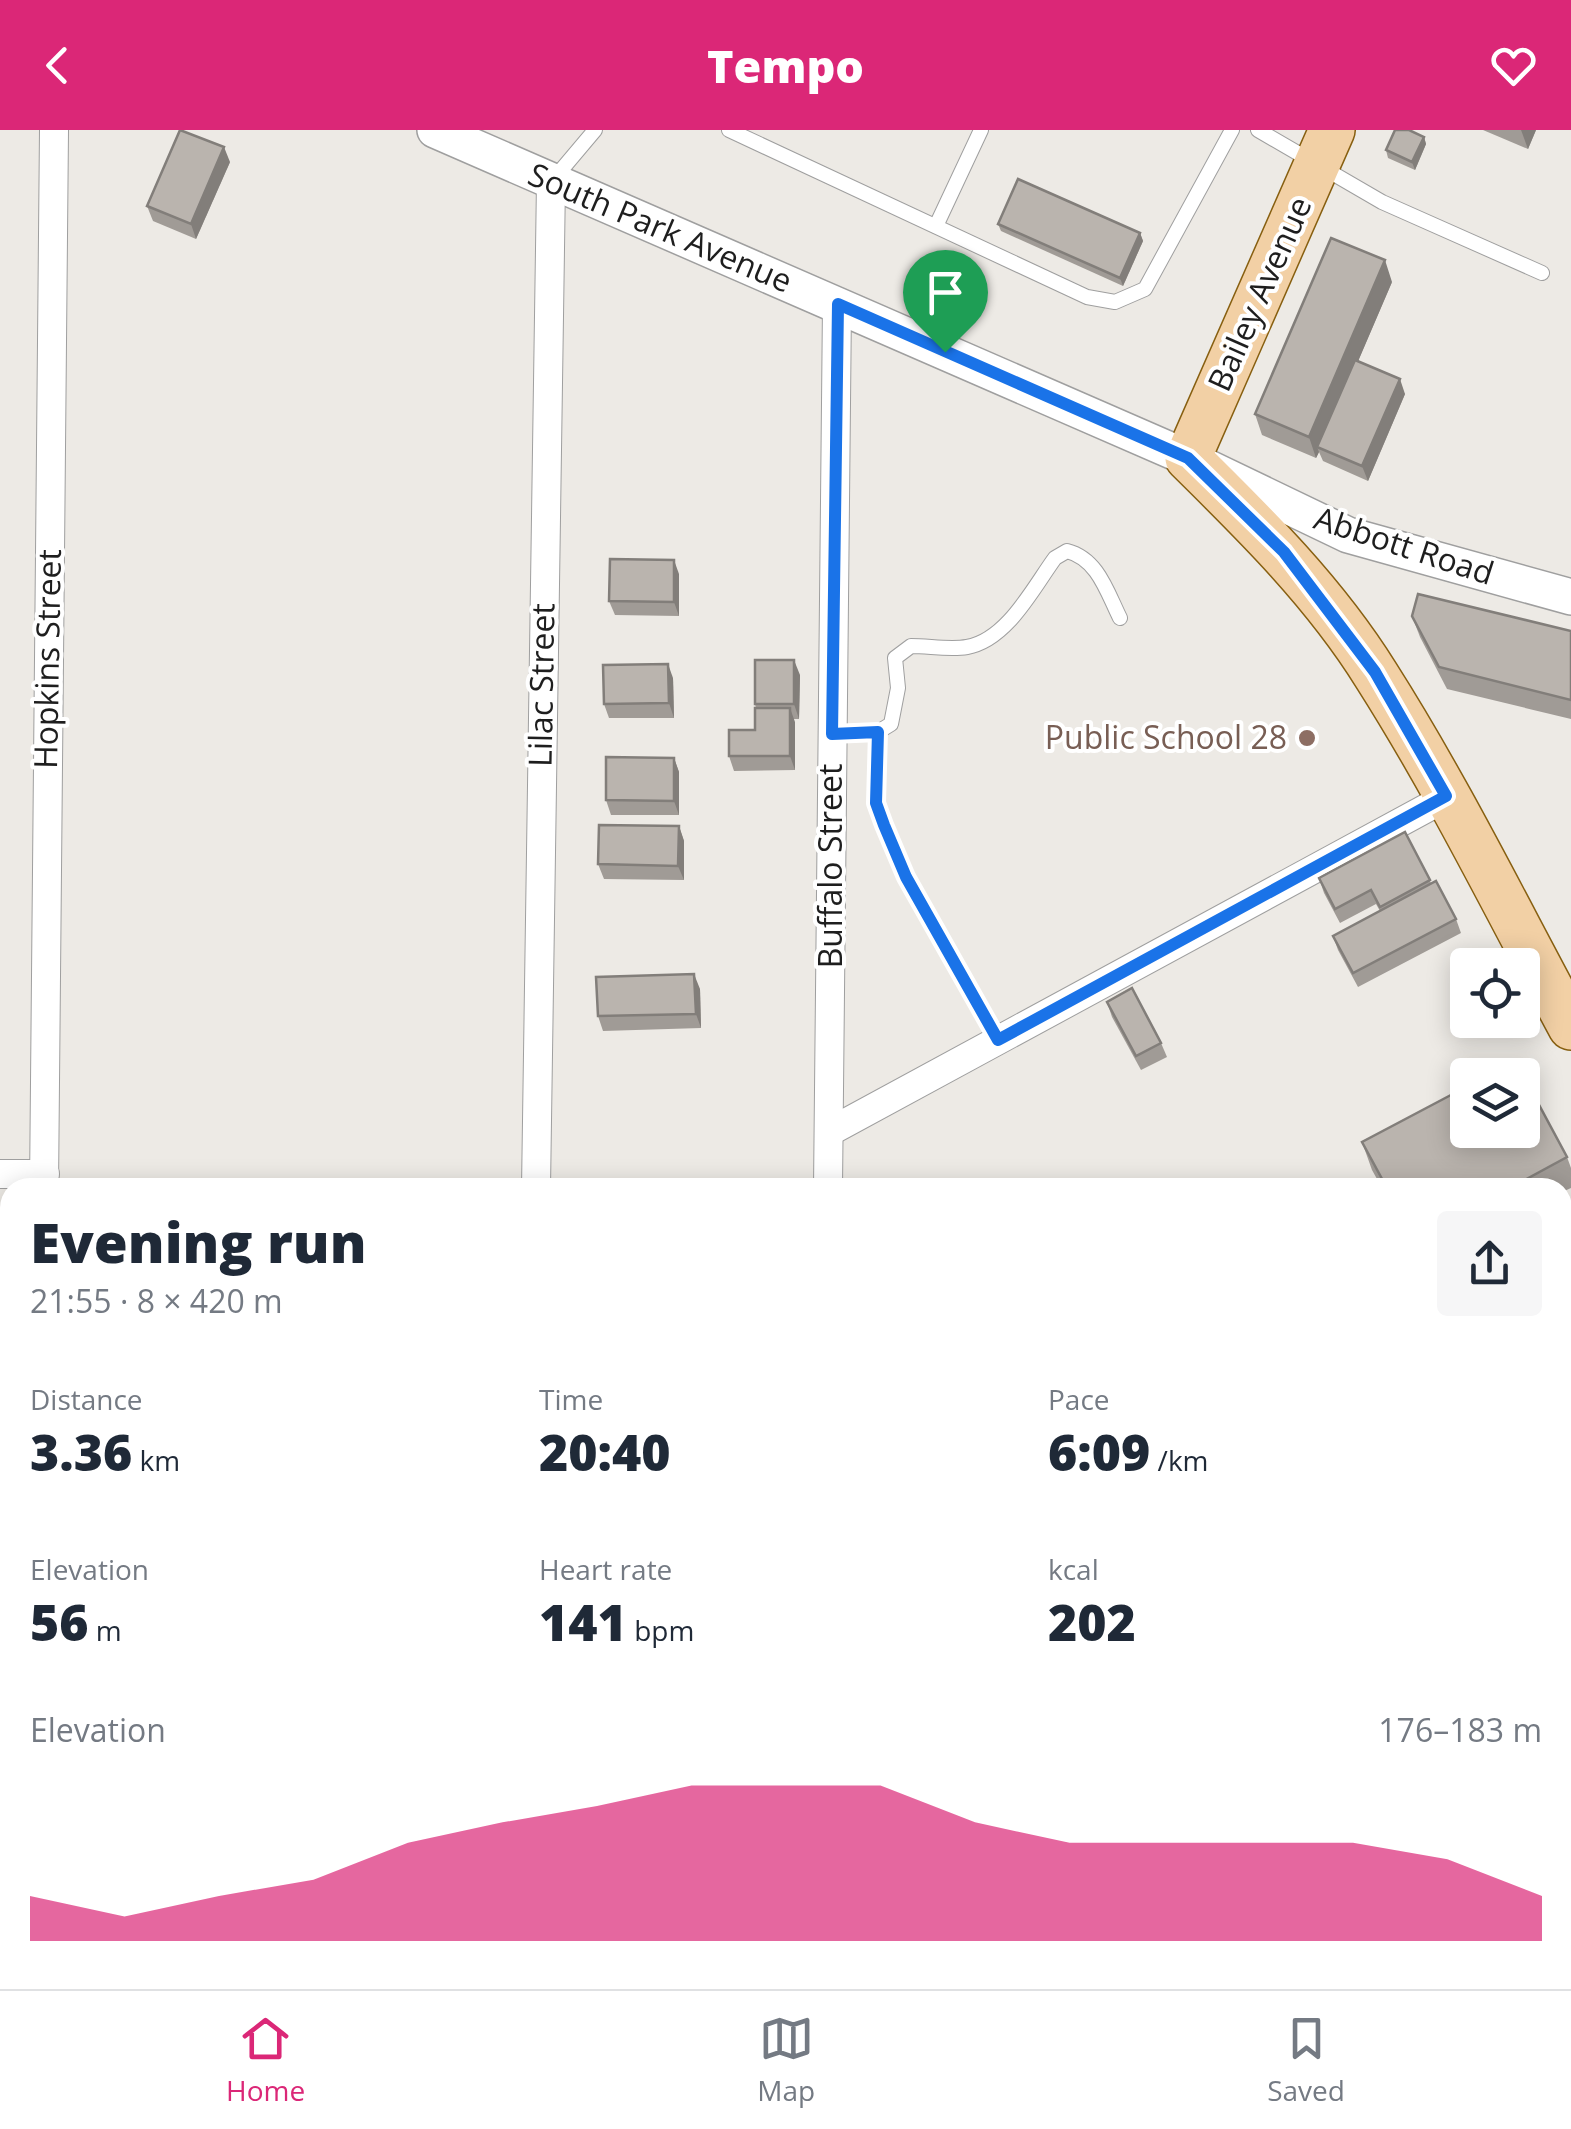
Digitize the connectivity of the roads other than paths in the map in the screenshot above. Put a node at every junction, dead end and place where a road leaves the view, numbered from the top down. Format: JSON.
{"nodes":[{"id":1,"x":54,"y":130,"type":"edge"},
{"id":2,"x":435,"y":130,"type":"edge"},
{"id":3,"x":595,"y":130,"type":"edge"},
{"id":4,"x":729,"y":130,"type":"edge"},
{"id":5,"x":982,"y":130,"type":"edge"},
{"id":6,"x":1232,"y":130,"type":"edge"},
{"id":7,"x":1258,"y":130,"type":"edge"},
{"id":8,"x":1324,"y":147,"type":"edge"},
{"id":9,"x":551,"y":182,"type":"junction"},
{"id":10,"x":936,"y":226,"type":"junction"},
{"id":11,"x":1542,"y":272,"type":"dead end"},
{"id":12,"x":838,"y":304,"type":"junction"},
{"id":13,"x":1188,"y":458,"type":"junction"},
{"id":14,"x":1571,"y":596,"type":"edge"},
{"id":15,"x":1120,"y":618,"type":"dead end"},
{"id":16,"x":878,"y":732,"type":"junction"},
{"id":17,"x":832,"y":734,"type":"junction"},
{"id":18,"x":1446,"y":796,"type":"junction"},
{"id":19,"x":1571,"y":1026,"type":"edge"},
{"id":20,"x":998,"y":1040,"type":"junction"},
{"id":21,"x":828,"y":1132,"type":"junction"},
{"id":22,"x":0,"y":1174,"type":"edge"},
{"id":23,"x":25,"y":1178,"type":"edge"},
{"id":24,"x":44,"y":1178,"type":"edge"},
{"id":25,"x":536,"y":1178,"type":"edge"},
{"id":26,"x":828,"y":1178,"type":"edge"}],
"edges":[{"from":1,"to":24,"type":"street","name":"Hopkins Street"},
{"from":2,"to":9,"type":"street","name":"South Park Avenue"},
{"from":3,"to":9,"type":"lane"},
{"from":4,"to":10,"type":"lane"},
{"from":5,"to":10,"type":"lane"},
{"from":6,"to":10,"type":"lane"},
{"from":7,"to":8,"type":"lane"},
{"from":8,"to":11,"type":"lane"},
{"from":8,"to":13,"type":"main road","name":"Bailey Avenue"},
{"from":9,"to":12,"type":"street","name":"South Park Avenue"},
{"from":9,"to":25,"type":"street","name":"Lilac Street"},
{"from":12,"to":13,"type":"street","name":"South Park Avenue"},
{"from":12,"to":17,"type":"street","name":"Buffalo Street"},
{"from":13,"to":14,"type":"street","name":"Abbott Road"},
{"from":13,"to":18,"type":"main road","name":"South Park Avenue"},
{"from":15,"to":16,"type":"lane"},
{"from":16,"to":17,"type":"lane"},
{"from":16,"to":20,"type":"lane"},
{"from":17,"to":21,"type":"street","name":"Buffalo Street"},
{"from":18,"to":19,"type":"main road","name":"South Park Avenue"},
{"from":18,"to":20,"type":"street"},
{"from":20,"to":21,"type":"street"},
{"from":21,"to":26,"type":"street","name":"Buffalo Street"},
{"from":22,"to":23,"type":"street"}]}
